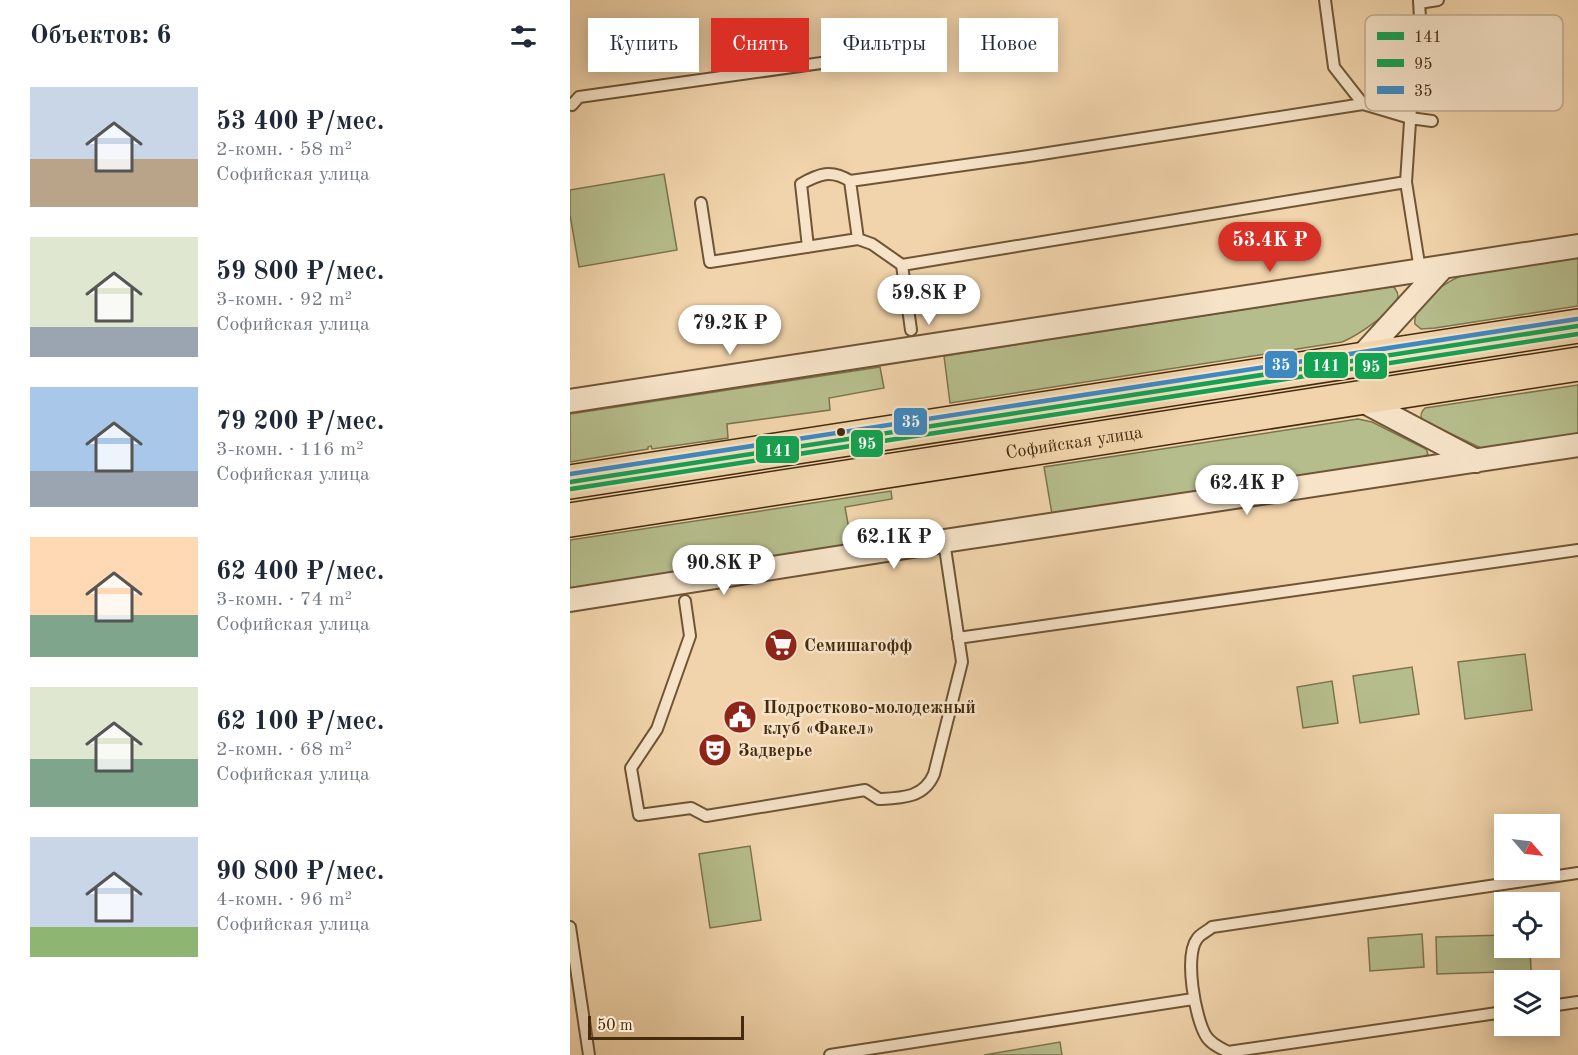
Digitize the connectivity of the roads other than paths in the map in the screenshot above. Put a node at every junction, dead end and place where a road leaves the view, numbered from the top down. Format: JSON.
{"nodes":[{"id":1,"x":1325,"y":0,"type":"edge"},
{"id":2,"x":1438,"y":0,"type":"edge"},
{"id":3,"x":1419,"y":1,"type":"edge"},
{"id":4,"x":821,"y":63,"type":"edge"},
{"id":5,"x":1363,"y":104,"type":"joint"},
{"id":6,"x":570,"y":106,"type":"edge"},
{"id":7,"x":1386,"y":111,"type":"edge"},
{"id":8,"x":1411,"y":111,"type":"edge"},
{"id":9,"x":1410,"y":118,"type":"junction"},
{"id":10,"x":1432,"y":121,"type":"dead end"},
{"id":11,"x":850,"y":181,"type":"junction"},
{"id":12,"x":1406,"y":182,"type":"junction"},
{"id":13,"x":701,"y":202,"type":"dead end"},
{"id":14,"x":858,"y":239,"type":"junction"},
{"id":15,"x":1578,"y":246,"type":"edge"},
{"id":16,"x":808,"y":247,"type":"junction"},
{"id":17,"x":902,"y":265,"type":"junction"},
{"id":18,"x":1443,"y":267,"type":"junction"},
{"id":19,"x":1420,"y":270,"type":"junction"},
{"id":20,"x":1578,"y":326,"type":"edge"},
{"id":21,"x":911,"y":330,"type":"dead end"},
{"id":22,"x":1359,"y":359,"type":"junction"},
{"id":23,"x":1578,"y":364,"type":"edge"},
{"id":24,"x":1149,"y":392,"type":"junction"},
{"id":25,"x":1357,"y":398,"type":"junction"},
{"id":26,"x":570,"y":401,"type":"edge"},
{"id":27,"x":1155,"y":430,"type":"junction"},
{"id":28,"x":1578,"y":445,"type":"edge"},
{"id":29,"x":1476,"y":461,"type":"junction"},
{"id":30,"x":570,"y":482,"type":"edge"},
{"id":31,"x":570,"y":520,"type":"edge"},
{"id":32,"x":944,"y":541,"type":"junction"},
{"id":33,"x":1578,"y":550,"type":"edge"},
{"id":34,"x":570,"y":600,"type":"edge"},
{"id":35,"x":685,"y":601,"type":"dead end"},
{"id":36,"x":958,"y":638,"type":"junction"},
{"id":37,"x":1578,"y":873,"type":"edge"},
{"id":38,"x":570,"y":927,"type":"edge"},
{"id":39,"x":1193,"y":999,"type":"junction"},
{"id":40,"x":1578,"y":1002,"type":"edge"},
{"id":41,"x":1560,"y":1005,"type":"edge"},
{"id":42,"x":1494,"y":1013,"type":"edge"},
{"id":43,"x":1215,"y":1051,"type":"edge"},
{"id":44,"x":589,"y":1055,"type":"edge"},
{"id":45,"x":830,"y":1055,"type":"edge"}],
"edges":[{"from":1,"to":5,"type":"lane"},
{"from":2,"to":3,"type":"lane"},
{"from":4,"to":6,"type":"lane"},
{"from":5,"to":11,"type":"lane"},
{"from":7,"to":9,"type":"lane"},
{"from":8,"to":9,"type":"lane"},
{"from":9,"to":10,"type":"lane"},
{"from":9,"to":12,"type":"lane"},
{"from":11,"to":14,"type":"lane"},
{"from":11,"to":16,"type":"lane"},
{"from":12,"to":17,"type":"lane"},
{"from":12,"to":19,"type":"lane"},
{"from":13,"to":16,"type":"lane"},
{"from":14,"to":16,"type":"lane"},
{"from":14,"to":17,"type":"lane"},
{"from":15,"to":18,"type":"street"},
{"from":17,"to":21,"type":"lane"},
{"from":18,"to":19,"type":"street"},
{"from":18,"to":22,"type":"street"},
{"from":19,"to":26,"type":"street"},
{"from":20,"to":22,"type":"main road","name":"Софийская улица"},
{"from":22,"to":24,"type":"main road","name":"Софийская улица"},
{"from":23,"to":25,"type":"main road","name":"Софийская улица"},
{"from":24,"to":27,"type":"main road"},
{"from":24,"to":30,"type":"main road","name":"Софийская улица"},
{"from":25,"to":27,"type":"main road","name":"Софийская улица"},
{"from":25,"to":29,"type":"street"},
{"from":27,"to":31,"type":"main road","name":"Софийская улица"},
{"from":28,"to":29,"type":"street"},
{"from":29,"to":32,"type":"street"},
{"from":32,"to":34,"type":"street"},
{"from":32,"to":36,"type":"lane"},
{"from":33,"to":36,"type":"lane"},
{"from":35,"to":36,"type":"lane"},
{"from":37,"to":39,"type":"lane"},
{"from":38,"to":44,"type":"lane"},
{"from":39,"to":43,"type":"lane"},
{"from":39,"to":45,"type":"lane"},
{"from":40,"to":41,"type":"lane"},
{"from":42,"to":43,"type":"lane"}]}
